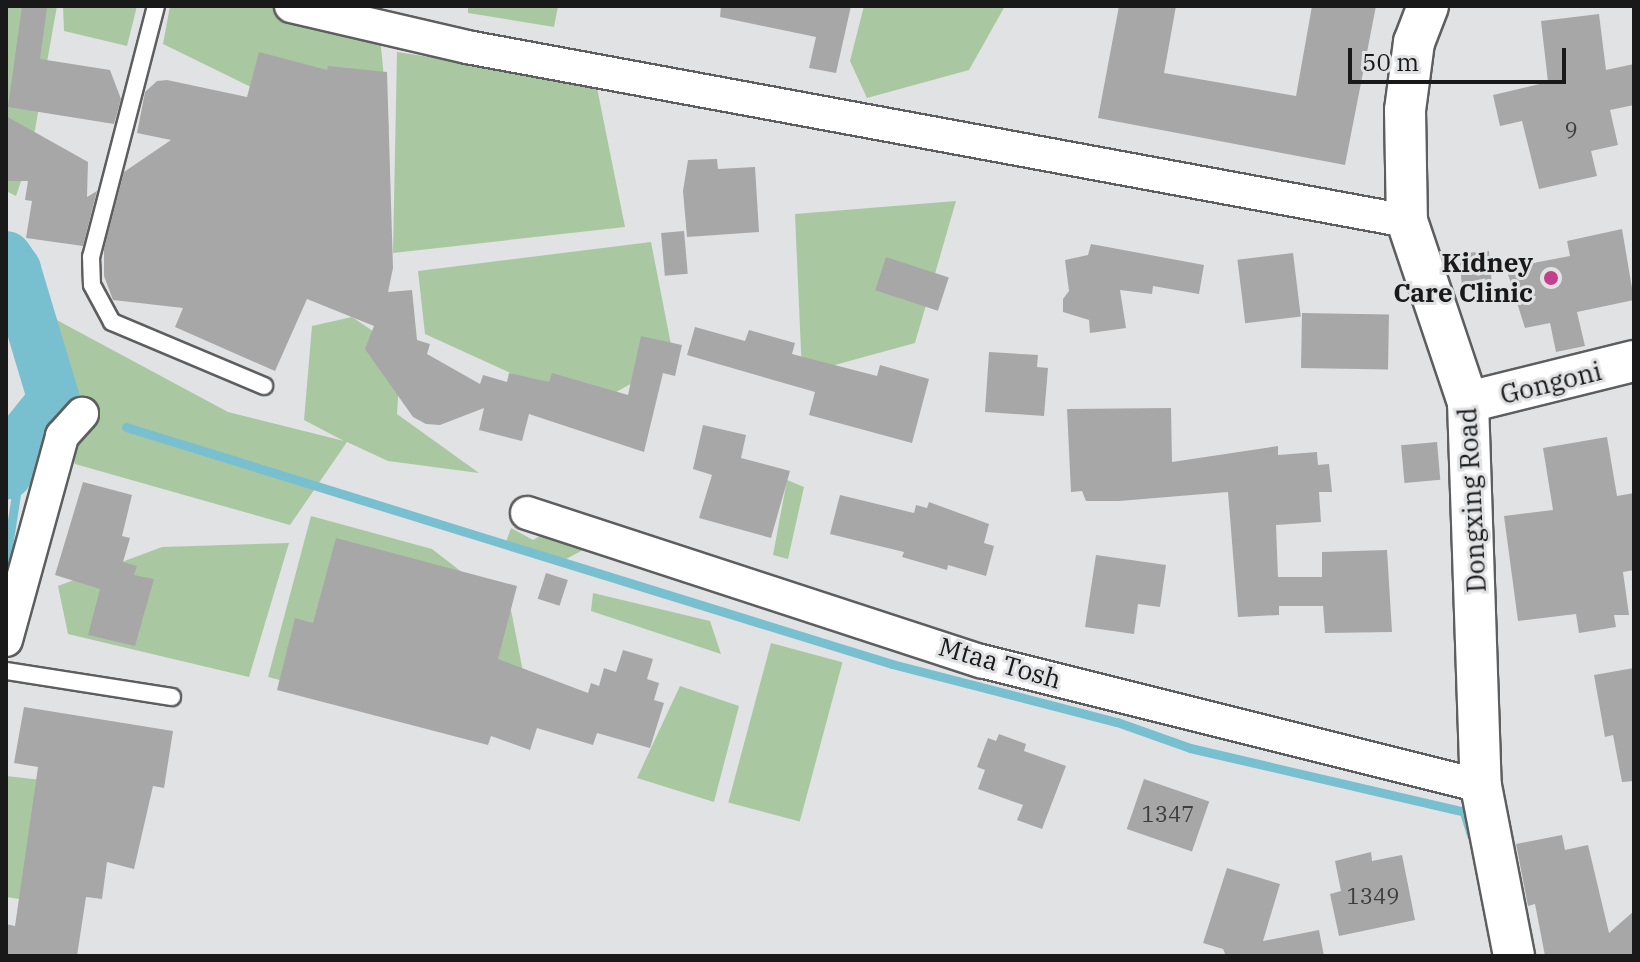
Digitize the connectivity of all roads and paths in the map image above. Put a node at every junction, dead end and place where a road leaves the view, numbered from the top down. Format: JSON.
{"nodes":[{"id":1,"x":156,"y":6,"type":"edge"},
{"id":2,"x":291,"y":6,"type":"edge"},
{"id":3,"x":1428,"y":6,"type":"edge"},
{"id":4,"x":1407,"y":221,"type":"junction"},
{"id":5,"x":1634,"y":361,"type":"edge"},
{"id":6,"x":264,"y":386,"type":"dead end"},
{"id":7,"x":1468,"y":402,"type":"junction"},
{"id":8,"x":82,"y":414,"type":"dead end"},
{"id":9,"x":527,"y":513,"type":"dead end"},
{"id":10,"x":6,"y":640,"type":"edge"},
{"id":11,"x":6,"y":671,"type":"edge"},
{"id":12,"x":172,"y":697,"type":"dead end"},
{"id":13,"x":1481,"y":786,"type":"junction"},
{"id":14,"x":1514,"y":956,"type":"edge"}],
"edges":[{"from":1,"to":6,"type":"lane"},
{"from":2,"to":4,"type":"street"},
{"from":3,"to":4,"type":"street","name":"Dongxing Road"},
{"from":4,"to":7,"type":"street","name":"Dongxing Road"},
{"from":5,"to":7,"type":"street","name":"Gongoni"},
{"from":7,"to":13,"type":"street","name":"Dongxing Road"},
{"from":8,"to":10,"type":"street"},
{"from":9,"to":13,"type":"street","name":"Mtaa Tosh"},
{"from":11,"to":12,"type":"lane"},
{"from":13,"to":14,"type":"street","name":"Dongxing Road"}]}
